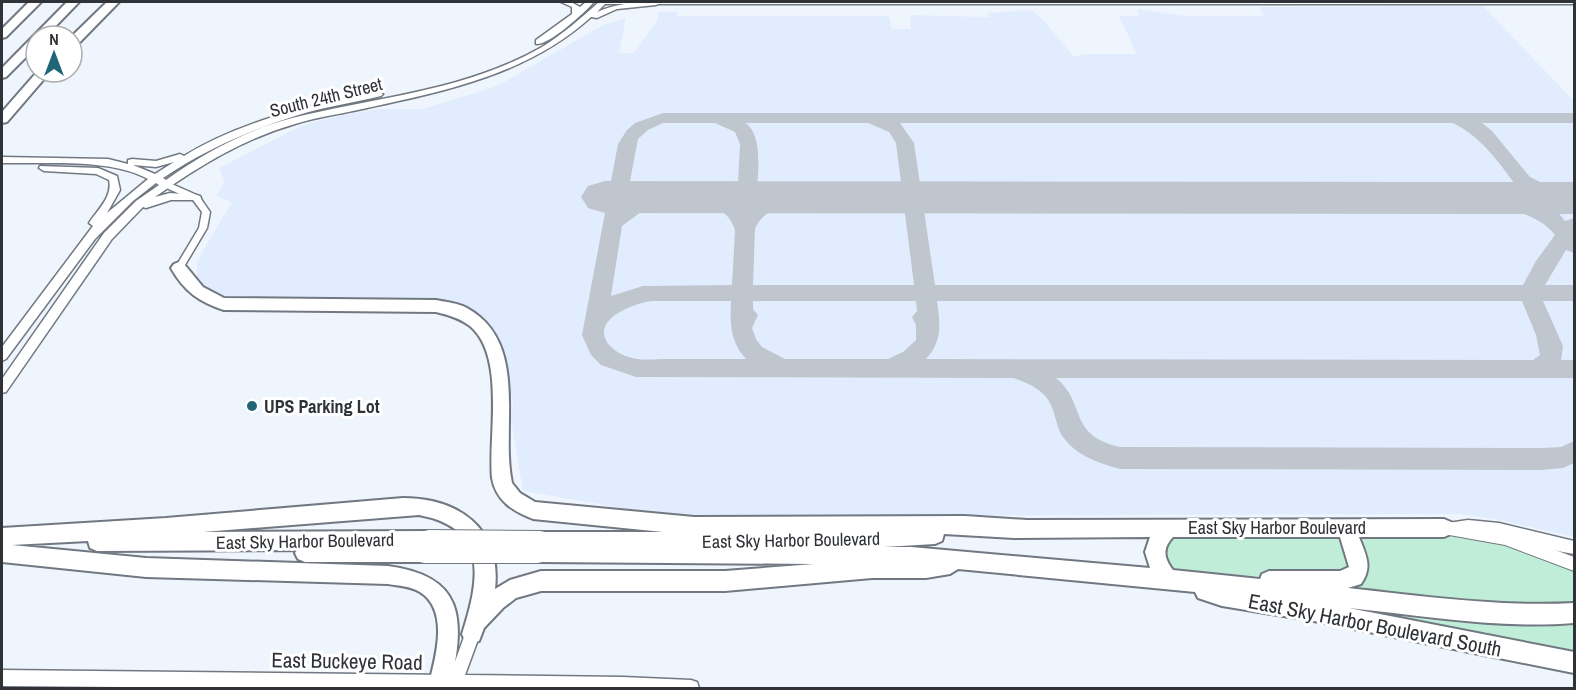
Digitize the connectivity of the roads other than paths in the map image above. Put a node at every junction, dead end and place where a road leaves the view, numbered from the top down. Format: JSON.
{"nodes":[{"id":1,"x":26,"y":2,"type":"edge"},
{"id":2,"x":35,"y":2,"type":"edge"},
{"id":3,"x":73,"y":2,"type":"edge"},
{"id":4,"x":81,"y":2,"type":"edge"},
{"id":5,"x":565,"y":2,"type":"edge"},
{"id":6,"x":590,"y":2,"type":"edge"},
{"id":7,"x":602,"y":2,"type":"edge"},
{"id":8,"x":622,"y":2,"type":"edge"},
{"id":9,"x":672,"y":2,"type":"edge"},
{"id":10,"x":728,"y":2,"type":"edge"},
{"id":11,"x":1575,"y":2,"type":"edge"},
{"id":12,"x":656,"y":3,"type":"junction"},
{"id":13,"x":108,"y":6,"type":"edge"},
{"id":14,"x":62,"y":13,"type":"junction"},
{"id":15,"x":576,"y":15,"type":"junction"},
{"id":16,"x":51,"y":24,"type":"edge"},
{"id":17,"x":84,"y":31,"type":"edge"},
{"id":18,"x":2,"y":33,"type":"edge"},
{"id":19,"x":24,"y":51,"type":"edge"},
{"id":20,"x":524,"y":51,"type":"junction"},
{"id":21,"x":536,"y":54,"type":"junction"},
{"id":22,"x":2,"y":74,"type":"edge"},
{"id":23,"x":33,"y":84,"type":"edge"},
{"id":24,"x":2,"y":118,"type":"edge"},
{"id":25,"x":249,"y":127,"type":"junction"},
{"id":26,"x":2,"y":160,"type":"edge"},
{"id":27,"x":108,"y":162,"type":"junction"},
{"id":28,"x":48,"y":164,"type":"junction"},
{"id":29,"x":2,"y":168,"type":"edge"},
{"id":30,"x":160,"y":182,"type":"junction"},
{"id":31,"x":196,"y":198,"type":"junction"},
{"id":32,"x":178,"y":268,"type":"joint"},
{"id":33,"x":72,"y":288,"type":"junction"},
{"id":34,"x":50,"y":290,"type":"junction"},
{"id":35,"x":2,"y":356,"type":"edge"},
{"id":36,"x":2,"y":388,"type":"edge"},
{"id":37,"x":1170,"y":527,"type":"junction"},
{"id":38,"x":1346,"y":527,"type":"junction"},
{"id":39,"x":1024,"y":528,"type":"junction"},
{"id":40,"x":1444,"y":528,"type":"junction"},
{"id":41,"x":2,"y":537,"type":"edge"},
{"id":42,"x":2,"y":542,"type":"edge"},
{"id":43,"x":427,"y":547,"type":"junction"},
{"id":44,"x":539,"y":547,"type":"junction"},
{"id":45,"x":1575,"y":548,"type":"edge"},
{"id":46,"x":2,"y":553,"type":"edge"},
{"id":47,"x":978,"y":561,"type":"junction"},
{"id":48,"x":1575,"y":564,"type":"edge"},
{"id":49,"x":1172,"y":580,"type":"junction"},
{"id":50,"x":1214,"y":584,"type":"junction"},
{"id":51,"x":1575,"y":613,"type":"edge"},
{"id":52,"x":472,"y":634,"type":"junction"},
{"id":53,"x":1575,"y":663,"type":"edge"},
{"id":54,"x":2,"y":678,"type":"edge"},
{"id":55,"x":32,"y":683,"type":"edge"},
{"id":56,"x":114,"y":684,"type":"edge"},
{"id":57,"x":446,"y":686,"type":"edge"},
{"id":58,"x":691,"y":688,"type":"edge"}],
"edges":[{"from":1,"to":18,"type":"highway"},
{"from":2,"to":18,"type":"highway"},
{"from":3,"to":14,"type":"highway"},
{"from":4,"to":14,"type":"highway"},
{"from":5,"to":15,"type":"main road"},
{"from":6,"to":15,"type":"main road","name":"South 24th Street"},
{"from":7,"to":12,"type":"street"},
{"from":7,"to":20,"type":"main road"},
{"from":7,"to":21,"type":"main road","name":"South 24th Street"},
{"from":8,"to":9,"type":"street"},
{"from":10,"to":11,"type":"street"},
{"from":10,"to":12,"type":"street"},
{"from":12,"to":21,"type":"main road"},
{"from":13,"to":17,"type":"highway"},
{"from":14,"to":16,"type":"highway"},
{"from":15,"to":20,"type":"main road","name":"South 24th Street"},
{"from":19,"to":22,"type":"highway"},
{"from":20,"to":25,"type":"main road","name":"South 24th Street"},
{"from":21,"to":30,"type":"main road","name":"South 24th Street"},
{"from":23,"to":24,"type":"highway"},
{"from":25,"to":27,"type":"main road"},
{"from":25,"to":30,"type":"main road","name":"South 24th Street"},
{"from":26,"to":28,"type":"main road"},
{"from":27,"to":28,"type":"main road"},
{"from":27,"to":30,"type":"main road"},
{"from":28,"to":29,"type":"main road"},
{"from":28,"to":30,"type":"main road"},
{"from":28,"to":34,"type":"main road"},
{"from":30,"to":31,"type":"street"},
{"from":30,"to":33,"type":"main road","name":"South 24th Street"},
{"from":30,"to":34,"type":"main road","name":"South 24th Street"},
{"from":31,"to":32,"type":"street"},
{"from":31,"to":33,"type":"main road"},
{"from":32,"to":39,"type":"highway"},
{"from":33,"to":36,"type":"main road","name":"South 24th Street"},
{"from":34,"to":35,"type":"main road","name":"South 24th Street"},
{"from":37,"to":38,"type":"highway","name":"East Sky Harbor Boulevard"},
{"from":37,"to":39,"type":"highway","name":"East Sky Harbor Boulevard"},
{"from":37,"to":49,"type":"highway"},
{"from":38,"to":40,"type":"highway","name":"East Sky Harbor Boulevard"},
{"from":38,"to":50,"type":"highway"},
{"from":39,"to":44,"type":"highway","name":"East Sky Harbor Boulevard"},
{"from":40,"to":45,"type":"main road"},
{"from":40,"to":48,"type":"main road","name":"East Sky Harbor Boulevard"},
{"from":41,"to":52,"type":"highway"},
{"from":42,"to":43,"type":"highway","name":"East Sky Harbor Boulevard"},
{"from":43,"to":44,"type":"highway","name":"East Sky Harbor Boulevard","bridge":true},
{"from":43,"to":46,"type":"highway","name":"East Sky Harbor Boulevard"},
{"from":44,"to":47,"type":"highway","name":"East Sky Harbor Boulevard"},
{"from":46,"to":57,"type":"highway"},
{"from":47,"to":49,"type":"highway","name":"East Sky Harbor Boulevard"},
{"from":47,"to":52,"type":"highway"},
{"from":49,"to":50,"type":"highway","name":"East Sky Harbor Boulevard"},
{"from":49,"to":53,"type":"highway","name":"East Sky Harbor Boulevard South"},
{"from":50,"to":51,"type":"highway","name":"East Sky Harbor Boulevard"},
{"from":52,"to":57,"type":"main road"},
{"from":54,"to":55,"type":"main road","name":"East Buckeye Road"},
{"from":55,"to":56,"type":"main road","name":"East Buckeye Road"},
{"from":56,"to":57,"type":"main road","name":"East Buckeye Road"},
{"from":57,"to":58,"type":"main road","name":"East Buckeye Road"}]}
